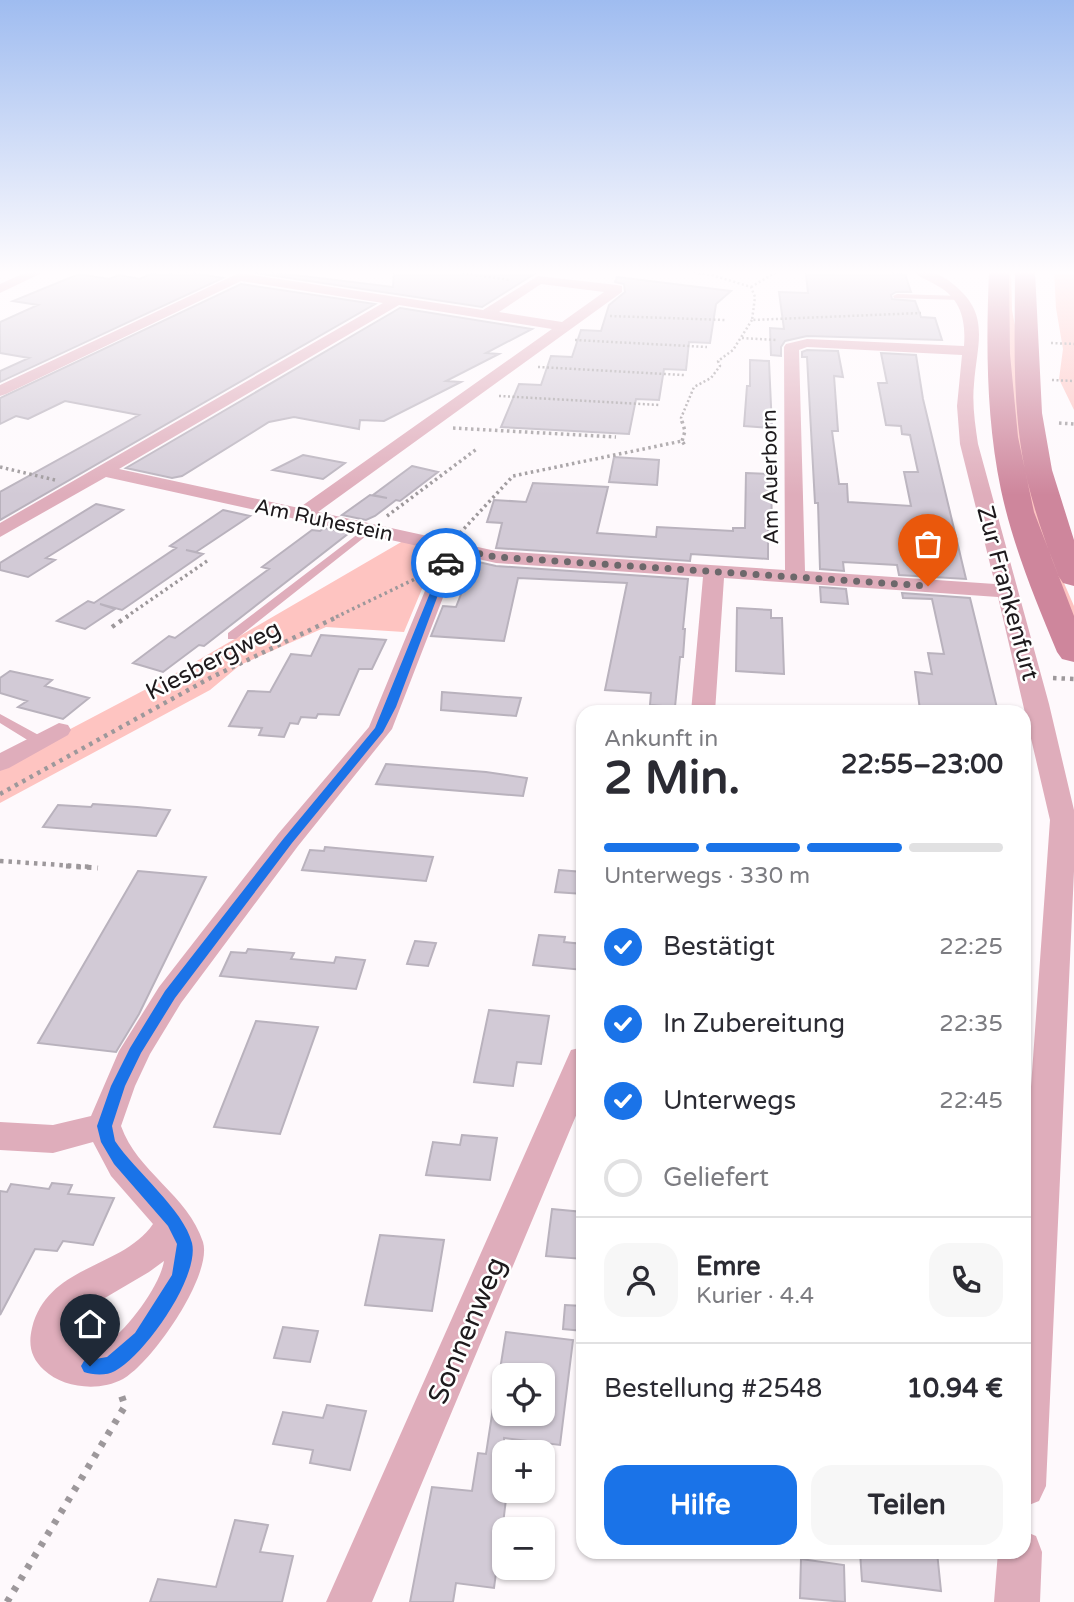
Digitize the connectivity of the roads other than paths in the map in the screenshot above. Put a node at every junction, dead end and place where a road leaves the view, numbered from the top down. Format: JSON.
{"nodes":[{"id":1,"x":93,"y":346,"type":"edge"},
{"id":2,"x":319,"y":346,"type":"edge"},
{"id":3,"x":536,"y":346,"type":"edge"},
{"id":4,"x":791,"y":346,"type":"edge"},
{"id":5,"x":857,"y":346,"type":"edge"},
{"id":6,"x":972,"y":346,"type":"edge"},
{"id":7,"x":1000,"y":346,"type":"edge"},
{"id":8,"x":1028,"y":346,"type":"edge"},
{"id":9,"x":972,"y":351,"type":"junction"},
{"id":10,"x":0,"y":391,"type":"edge"},
{"id":11,"x":103,"y":471,"type":"junction"},
{"id":12,"x":302,"y":516,"type":"junction"},
{"id":13,"x":367,"y":530,"type":"junction"},
{"id":14,"x":0,"y":531,"type":"edge"},
{"id":15,"x":446,"y":556,"type":"junction"},
{"id":16,"x":714,"y":573,"type":"junction"},
{"id":17,"x":795,"y":578,"type":"junction"},
{"id":18,"x":1074,"y":578,"type":"edge"},
{"id":19,"x":1007,"y":591,"type":"junction"},
{"id":20,"x":232,"y":636,"type":"dead end"},
{"id":21,"x":1074,"y":652,"type":"edge"},
{"id":22,"x":704,"y":705,"type":"edge"},
{"id":23,"x":0,"y":718,"type":"edge"},
{"id":24,"x":49,"y":736,"type":"joint"},
{"id":25,"x":0,"y":763,"type":"edge"},
{"id":26,"x":576,"y":1075,"type":"edge"},
{"id":27,"x":104,"y":1126,"type":"junction"},
{"id":28,"x":0,"y":1136,"type":"edge"},
{"id":29,"x":174,"y":1222,"type":"junction"},
{"id":30,"x":1031,"y":1366,"type":"edge"},
{"id":31,"x":1020,"y":1559,"type":"edge"},
{"id":32,"x":349,"y":1602,"type":"edge"},
{"id":33,"x":1017,"y":1602,"type":"edge"}],
"edges":[{"from":1,"to":10,"type":"street"},
{"from":2,"to":11,"type":"street"},
{"from":3,"to":12,"type":"street"},
{"from":4,"to":17,"type":"street","name":"Am Auerborn"},
{"from":5,"to":9,"type":"street","name":"Am Auerborn"},
{"from":6,"to":9,"type":"street","name":"Zur Frankenfurt"},
{"from":7,"to":21,"type":"main road"},
{"from":8,"to":18,"type":"main road"},
{"from":9,"to":19,"type":"street","name":"Zur Frankenfurt"},
{"from":11,"to":12,"type":"street","name":"Am Ruhestein"},
{"from":11,"to":14,"type":"street"},
{"from":12,"to":13,"type":"street","name":"Am Ruhestein"},
{"from":13,"to":15,"type":"street","name":"Am Ruhestein"},
{"from":13,"to":20,"type":"lane"},
{"from":15,"to":16,"type":"street","name":"Am Ruhestein"},
{"from":15,"to":27,"type":"street"},
{"from":16,"to":17,"type":"street","name":"Am Ruhestein"},
{"from":16,"to":22,"type":"street"},
{"from":17,"to":19,"type":"street","name":"Am Ruhestein"},
{"from":19,"to":30,"type":"street","name":"Zur Frankenfurt"},
{"from":23,"to":24,"type":"lane"},
{"from":24,"to":25,"type":"street"},
{"from":26,"to":32,"type":"street","name":"Sonnenweg"},
{"from":27,"to":28,"type":"street"},
{"from":27,"to":29,"type":"street"},
{"from":29,"to":29,"type":"street"},
{"from":31,"to":33,"type":"street"}]}
